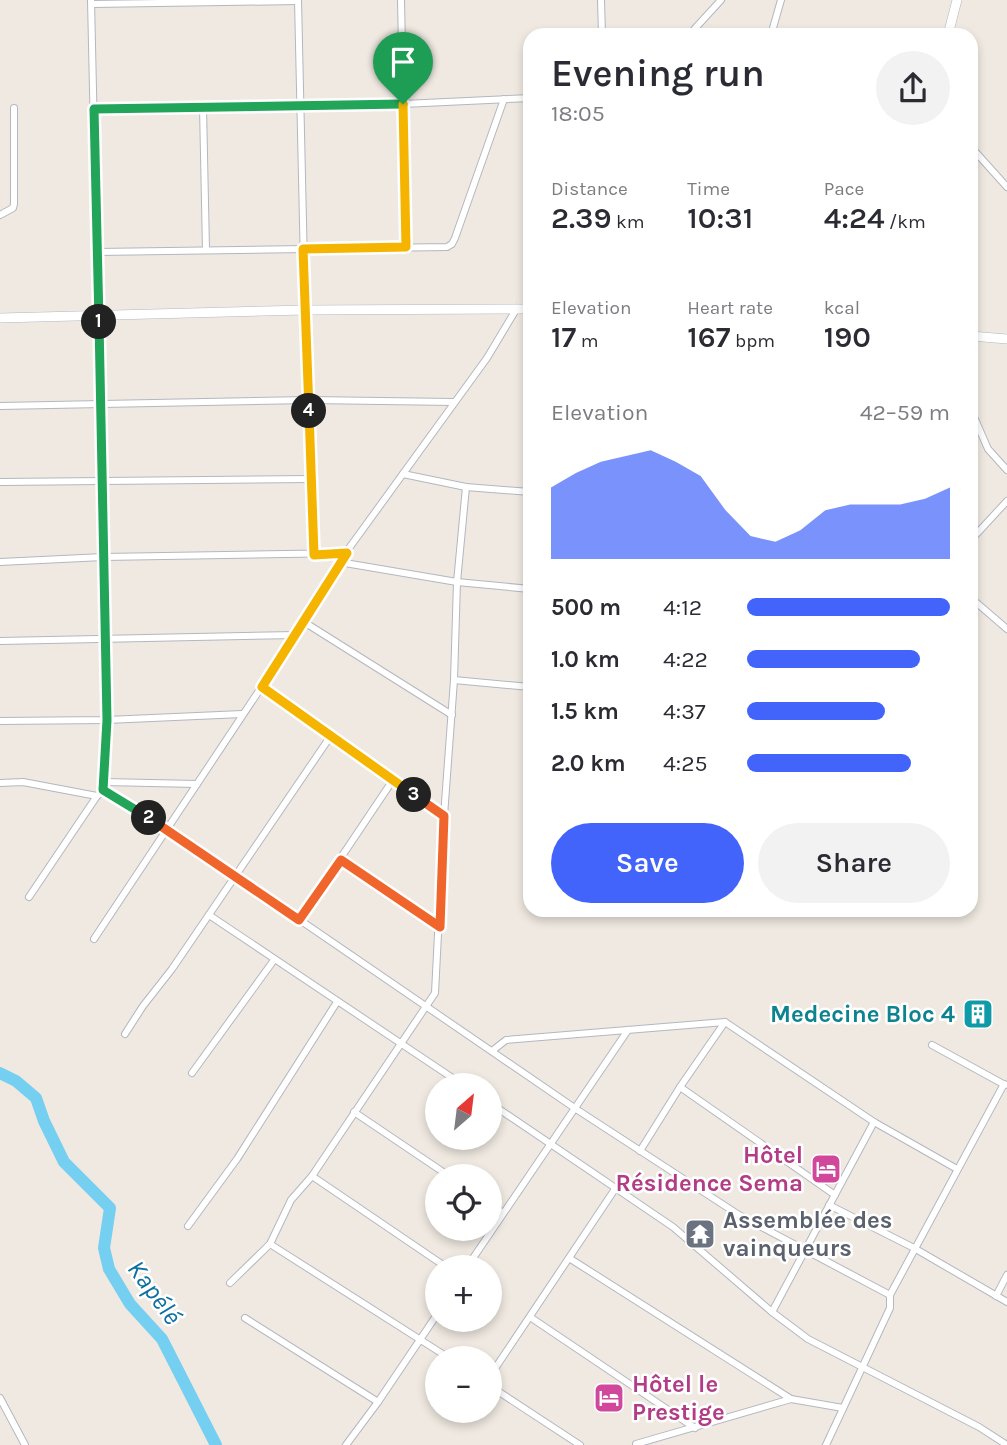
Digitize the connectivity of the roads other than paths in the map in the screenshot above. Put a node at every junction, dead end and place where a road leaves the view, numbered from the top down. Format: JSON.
{"nodes":[{"id":1,"x":401,"y":0,"type":"edge"},
{"id":2,"x":601,"y":0,"type":"edge"},
{"id":3,"x":720,"y":0,"type":"edge"},
{"id":4,"x":781,"y":0,"type":"edge"},
{"id":5,"x":957,"y":0,"type":"edge"},
{"id":6,"x":298,"y":1,"type":"edge"},
{"id":7,"x":92,"y":2,"type":"edge"},
{"id":8,"x":602,"y":28,"type":"edge"},
{"id":9,"x":695,"y":28,"type":"edge"},
{"id":10,"x":773,"y":28,"type":"edge"},
{"id":11,"x":950,"y":28,"type":"edge"},
{"id":12,"x":523,"y":98,"type":"edge"},
{"id":13,"x":503,"y":99,"type":"junction"},
{"id":14,"x":403,"y":104,"type":"junction"},
{"id":15,"x":300,"y":105,"type":"junction"},
{"id":16,"x":203,"y":107,"type":"junction"},
{"id":17,"x":14,"y":108,"type":"dead end"},
{"id":18,"x":94,"y":109,"type":"junction"},
{"id":19,"x":978,"y":155,"type":"edge"},
{"id":20,"x":1007,"y":187,"type":"edge"},
{"id":21,"x":0,"y":215,"type":"edge"},
{"id":22,"x":406,"y":247,"type":"junction"},
{"id":23,"x":303,"y":249,"type":"junction"},
{"id":24,"x":206,"y":250,"type":"junction"},
{"id":25,"x":97,"y":252,"type":"junction"},
{"id":26,"x":517,"y":308,"type":"junction"},
{"id":27,"x":523,"y":308,"type":"edge"},
{"id":28,"x":305,"y":310,"type":"junction"},
{"id":29,"x":99,"y":314,"type":"junction"},
{"id":30,"x":0,"y":318,"type":"edge"},
{"id":31,"x":978,"y":337,"type":"edge"},
{"id":32,"x":1007,"y":339,"type":"edge"},
{"id":33,"x":309,"y":400,"type":"junction"},
{"id":34,"x":454,"y":402,"type":"junction"},
{"id":35,"x":100,"y":404,"type":"junction"},
{"id":36,"x":0,"y":406,"type":"edge"},
{"id":37,"x":978,"y":426,"type":"edge"},
{"id":38,"x":1007,"y":470,"type":"edge"},
{"id":39,"x":403,"y":474,"type":"junction"},
{"id":40,"x":312,"y":479,"type":"junction"},
{"id":41,"x":102,"y":480,"type":"junction"},
{"id":42,"x":0,"y":482,"type":"edge"},
{"id":43,"x":466,"y":487,"type":"junction"},
{"id":44,"x":523,"y":491,"type":"edge"},
{"id":45,"x":1007,"y":501,"type":"edge"},
{"id":46,"x":978,"y":532,"type":"edge"},
{"id":47,"x":347,"y":553,"type":"junction"},
{"id":48,"x":314,"y":555,"type":"junction"},
{"id":49,"x":103,"y":557,"type":"junction"},
{"id":50,"x":0,"y":562,"type":"edge"},
{"id":51,"x":339,"y":562,"type":"junction"},
{"id":52,"x":457,"y":582,"type":"junction"},
{"id":53,"x":523,"y":588,"type":"edge"},
{"id":54,"x":978,"y":604,"type":"edge"},
{"id":55,"x":304,"y":622,"type":"junction"},
{"id":56,"x":1007,"y":629,"type":"edge"},
{"id":57,"x":296,"y":635,"type":"junction"},
{"id":58,"x":105,"y":639,"type":"junction"},
{"id":59,"x":0,"y":640,"type":"edge"},
{"id":60,"x":454,"y":680,"type":"junction"},
{"id":61,"x":523,"y":686,"type":"edge"},
{"id":62,"x":262,"y":687,"type":"junction"},
{"id":63,"x":242,"y":714,"type":"junction"},
{"id":64,"x":452,"y":715,"type":"junction"},
{"id":65,"x":0,"y":720,"type":"edge"},
{"id":66,"x":107,"y":720,"type":"junction"},
{"id":67,"x":330,"y":737,"type":"junction"},
{"id":68,"x":393,"y":780,"type":"junction"},
{"id":69,"x":104,"y":782,"type":"junction"},
{"id":70,"x":0,"y":783,"type":"edge"},
{"id":71,"x":197,"y":784,"type":"junction"},
{"id":72,"x":100,"y":793,"type":"junction"},
{"id":73,"x":444,"y":816,"type":"junction"},
{"id":74,"x":167,"y":829,"type":"junction"},
{"id":75,"x":341,"y":860,"type":"junction"},
{"id":76,"x":236,"y":876,"type":"junction"},
{"id":77,"x":29,"y":897,"type":"dead end"},
{"id":78,"x":209,"y":915,"type":"junction"},
{"id":79,"x":299,"y":920,"type":"junction"},
{"id":80,"x":440,"y":927,"type":"junction"},
{"id":81,"x":94,"y":939,"type":"dead end"},
{"id":82,"x":274,"y":960,"type":"junction"},
{"id":83,"x":337,"y":1002,"type":"junction"},
{"id":84,"x":424,"y":1006,"type":"junction"},
{"id":85,"x":725,"y":1023,"type":"junction"},
{"id":86,"x":628,"y":1030,"type":"junction"},
{"id":87,"x":125,"y":1034,"type":"dead end"},
{"id":88,"x":400,"y":1042,"type":"junction"},
{"id":89,"x":932,"y":1045,"type":"dead end"},
{"id":90,"x":492,"y":1051,"type":"junction"},
{"id":91,"x":192,"y":1073,"type":"dead end"},
{"id":92,"x":445,"y":1073,"type":"edge"},
{"id":93,"x":1005,"y":1085,"type":"edge"},
{"id":94,"x":680,"y":1087,"type":"junction"},
{"id":95,"x":576,"y":1109,"type":"junction"},
{"id":96,"x":502,"y":1111,"type":"edge"},
{"id":97,"x":354,"y":1112,"type":"junction"},
{"id":98,"x":874,"y":1122,"type":"junction"},
{"id":99,"x":551,"y":1144,"type":"junction"},
{"id":100,"x":640,"y":1152,"type":"junction"},
{"id":101,"x":431,"y":1164,"type":"edge"},
{"id":102,"x":957,"y":1169,"type":"junction"},
{"id":103,"x":312,"y":1176,"type":"junction"},
{"id":104,"x":615,"y":1188,"type":"junction"},
{"id":105,"x":835,"y":1195,"type":"junction"},
{"id":106,"x":829,"y":1205,"type":"junction"},
{"id":107,"x":503,"y":1213,"type":"joint"},
{"id":108,"x":188,"y":1226,"type":"dead end"},
{"id":109,"x":270,"y":1244,"type":"junction"},
{"id":110,"x":914,"y":1248,"type":"junction"},
{"id":111,"x":805,"y":1251,"type":"junction"},
{"id":112,"x":428,"y":1255,"type":"edge"},
{"id":113,"x":475,"y":1255,"type":"edge"},
{"id":114,"x":569,"y":1258,"type":"junction"},
{"id":115,"x":1007,"y":1275,"type":"edge"},
{"id":116,"x":230,"y":1283,"type":"dead end"},
{"id":117,"x":890,"y":1295,"type":"junction"},
{"id":118,"x":996,"y":1296,"type":"junction"},
{"id":119,"x":1007,"y":1302,"type":"edge"},
{"id":120,"x":772,"y":1312,"type":"junction"},
{"id":121,"x":530,"y":1317,"type":"junction"},
{"id":122,"x":245,"y":1318,"type":"dead end"},
{"id":123,"x":426,"y":1332,"type":"edge"},
{"id":124,"x":421,"y":1339,"type":"junction"},
{"id":125,"x":431,"y":1346,"type":"edge"},
{"id":126,"x":502,"y":1358,"type":"edge"},
{"id":127,"x":862,"y":1367,"type":"junction"},
{"id":128,"x":502,"y":1394,"type":"edge"},
{"id":129,"x":0,"y":1398,"type":"edge"},
{"id":130,"x":792,"y":1399,"type":"junction"},
{"id":131,"x":378,"y":1402,"type":"junction"},
{"id":132,"x":843,"y":1408,"type":"junction"},
{"id":133,"x":695,"y":1428,"type":"junction"},
{"id":134,"x":25,"y":1445,"type":"edge"},
{"id":135,"x":346,"y":1445,"type":"edge"},
{"id":136,"x":580,"y":1445,"type":"edge"},
{"id":137,"x":638,"y":1445,"type":"edge"},
{"id":138,"x":826,"y":1445,"type":"edge"},
{"id":139,"x":1007,"y":1445,"type":"edge"}],
"edges":[{"from":1,"to":14,"type":"street"},
{"from":2,"to":8,"type":"street"},
{"from":3,"to":9,"type":"street"},
{"from":4,"to":10,"type":"street"},
{"from":5,"to":11,"type":"street"},
{"from":6,"to":7,"type":"street"},
{"from":6,"to":15,"type":"street"},
{"from":7,"to":18,"type":"street"},
{"from":12,"to":13,"type":"street"},
{"from":13,"to":14,"type":"street"},
{"from":13,"to":22,"type":"street"},
{"from":14,"to":15,"type":"street"},
{"from":14,"to":22,"type":"street"},
{"from":15,"to":16,"type":"street"},
{"from":15,"to":23,"type":"street"},
{"from":16,"to":18,"type":"street"},
{"from":16,"to":24,"type":"street"},
{"from":17,"to":21,"type":"street"},
{"from":18,"to":25,"type":"street"},
{"from":19,"to":20,"type":"street"},
{"from":22,"to":23,"type":"street"},
{"from":23,"to":24,"type":"street"},
{"from":23,"to":28,"type":"street"},
{"from":24,"to":25,"type":"street"},
{"from":25,"to":29,"type":"street"},
{"from":26,"to":27,"type":"street"},
{"from":26,"to":28,"type":"street"},
{"from":26,"to":34,"type":"street"},
{"from":28,"to":29,"type":"street"},
{"from":28,"to":33,"type":"street"},
{"from":29,"to":30,"type":"street"},
{"from":29,"to":35,"type":"street"},
{"from":31,"to":32,"type":"street"},
{"from":33,"to":34,"type":"street"},
{"from":33,"to":35,"type":"street"},
{"from":33,"to":40,"type":"street"},
{"from":34,"to":39,"type":"street"},
{"from":35,"to":36,"type":"street"},
{"from":35,"to":41,"type":"street"},
{"from":37,"to":38,"type":"street"},
{"from":39,"to":43,"type":"street"},
{"from":39,"to":47,"type":"street"},
{"from":40,"to":41,"type":"street"},
{"from":40,"to":48,"type":"street"},
{"from":41,"to":42,"type":"street"},
{"from":41,"to":49,"type":"street"},
{"from":43,"to":44,"type":"street"},
{"from":43,"to":52,"type":"street"},
{"from":45,"to":46,"type":"street"},
{"from":47,"to":48,"type":"street"},
{"from":47,"to":51,"type":"street"},
{"from":48,"to":49,"type":"street"},
{"from":49,"to":50,"type":"street"},
{"from":49,"to":58,"type":"street"},
{"from":51,"to":52,"type":"street"},
{"from":51,"to":55,"type":"street"},
{"from":52,"to":53,"type":"street"},
{"from":52,"to":60,"type":"street"},
{"from":54,"to":56,"type":"street"},
{"from":55,"to":57,"type":"street"},
{"from":55,"to":64,"type":"street"},
{"from":57,"to":58,"type":"street"},
{"from":57,"to":62,"type":"street"},
{"from":58,"to":59,"type":"street"},
{"from":58,"to":66,"type":"street"},
{"from":60,"to":61,"type":"street"},
{"from":60,"to":64,"type":"street"},
{"from":62,"to":63,"type":"street"},
{"from":62,"to":67,"type":"street"},
{"from":63,"to":66,"type":"street"},
{"from":63,"to":71,"type":"street"},
{"from":64,"to":73,"type":"street"},
{"from":65,"to":66,"type":"street"},
{"from":66,"to":69,"type":"street"},
{"from":67,"to":68,"type":"street"},
{"from":67,"to":76,"type":"street"},
{"from":68,"to":73,"type":"street"},
{"from":68,"to":75,"type":"street"},
{"from":69,"to":71,"type":"street"},
{"from":69,"to":72,"type":"street"},
{"from":70,"to":72,"type":"street"},
{"from":71,"to":74,"type":"street"},
{"from":72,"to":74,"type":"street"},
{"from":72,"to":77,"type":"street"},
{"from":73,"to":80,"type":"street"},
{"from":74,"to":76,"type":"street"},
{"from":74,"to":81,"type":"street"},
{"from":75,"to":79,"type":"street"},
{"from":75,"to":80,"type":"street"},
{"from":76,"to":78,"type":"street"},
{"from":76,"to":79,"type":"street"},
{"from":78,"to":82,"type":"street"},
{"from":78,"to":87,"type":"street"},
{"from":79,"to":84,"type":"street"},
{"from":80,"to":84,"type":"street"},
{"from":82,"to":83,"type":"street"},
{"from":82,"to":91,"type":"street"},
{"from":83,"to":88,"type":"street"},
{"from":83,"to":108,"type":"street"},
{"from":84,"to":88,"type":"street"},
{"from":84,"to":90,"type":"street"},
{"from":85,"to":86,"type":"street"},
{"from":85,"to":94,"type":"street"},
{"from":85,"to":98,"type":"street"},
{"from":86,"to":90,"type":"street"},
{"from":86,"to":95,"type":"street"},
{"from":88,"to":92,"type":"street"},
{"from":88,"to":97,"type":"street"},
{"from":89,"to":93,"type":"street"},
{"from":90,"to":95,"type":"street"},
{"from":93,"to":102,"type":"street"},
{"from":94,"to":100,"type":"street"},
{"from":94,"to":105,"type":"street"},
{"from":95,"to":99,"type":"street"},
{"from":95,"to":100,"type":"street"},
{"from":96,"to":99,"type":"street"},
{"from":97,"to":101,"type":"street"},
{"from":97,"to":103,"type":"street"},
{"from":98,"to":102,"type":"street"},
{"from":98,"to":105,"type":"street"},
{"from":99,"to":104,"type":"street"},
{"from":99,"to":107,"type":"street"},
{"from":100,"to":111,"type":"street"},
{"from":102,"to":110,"type":"street"},
{"from":103,"to":109,"type":"street"},
{"from":103,"to":112,"type":"street"},
{"from":104,"to":114,"type":"street"},
{"from":104,"to":120,"type":"street"},
{"from":105,"to":106,"type":"street"},
{"from":106,"to":110,"type":"street"},
{"from":106,"to":111,"type":"street"},
{"from":107,"to":113,"type":"street"},
{"from":109,"to":116,"type":"street"},
{"from":109,"to":124,"type":"street"},
{"from":110,"to":117,"type":"street"},
{"from":110,"to":118,"type":"street"},
{"from":111,"to":117,"type":"street"},
{"from":111,"to":120,"type":"street"},
{"from":114,"to":121,"type":"street"},
{"from":114,"to":130,"type":"street"},
{"from":115,"to":118,"type":"street"},
{"from":117,"to":127,"type":"street"},
{"from":118,"to":119,"type":"street"},
{"from":120,"to":127,"type":"street"},
{"from":121,"to":126,"type":"street"},
{"from":121,"to":133,"type":"street"},
{"from":122,"to":131,"type":"street"},
{"from":123,"to":124,"type":"street"},
{"from":124,"to":125,"type":"street"},
{"from":124,"to":131,"type":"street"},
{"from":127,"to":132,"type":"street"},
{"from":127,"to":139,"type":"street"},
{"from":128,"to":136,"type":"street"},
{"from":129,"to":134,"type":"street"},
{"from":130,"to":132,"type":"street"},
{"from":130,"to":133,"type":"street"},
{"from":131,"to":135,"type":"street"},
{"from":132,"to":138,"type":"street"},
{"from":133,"to":137,"type":"street"}]}
